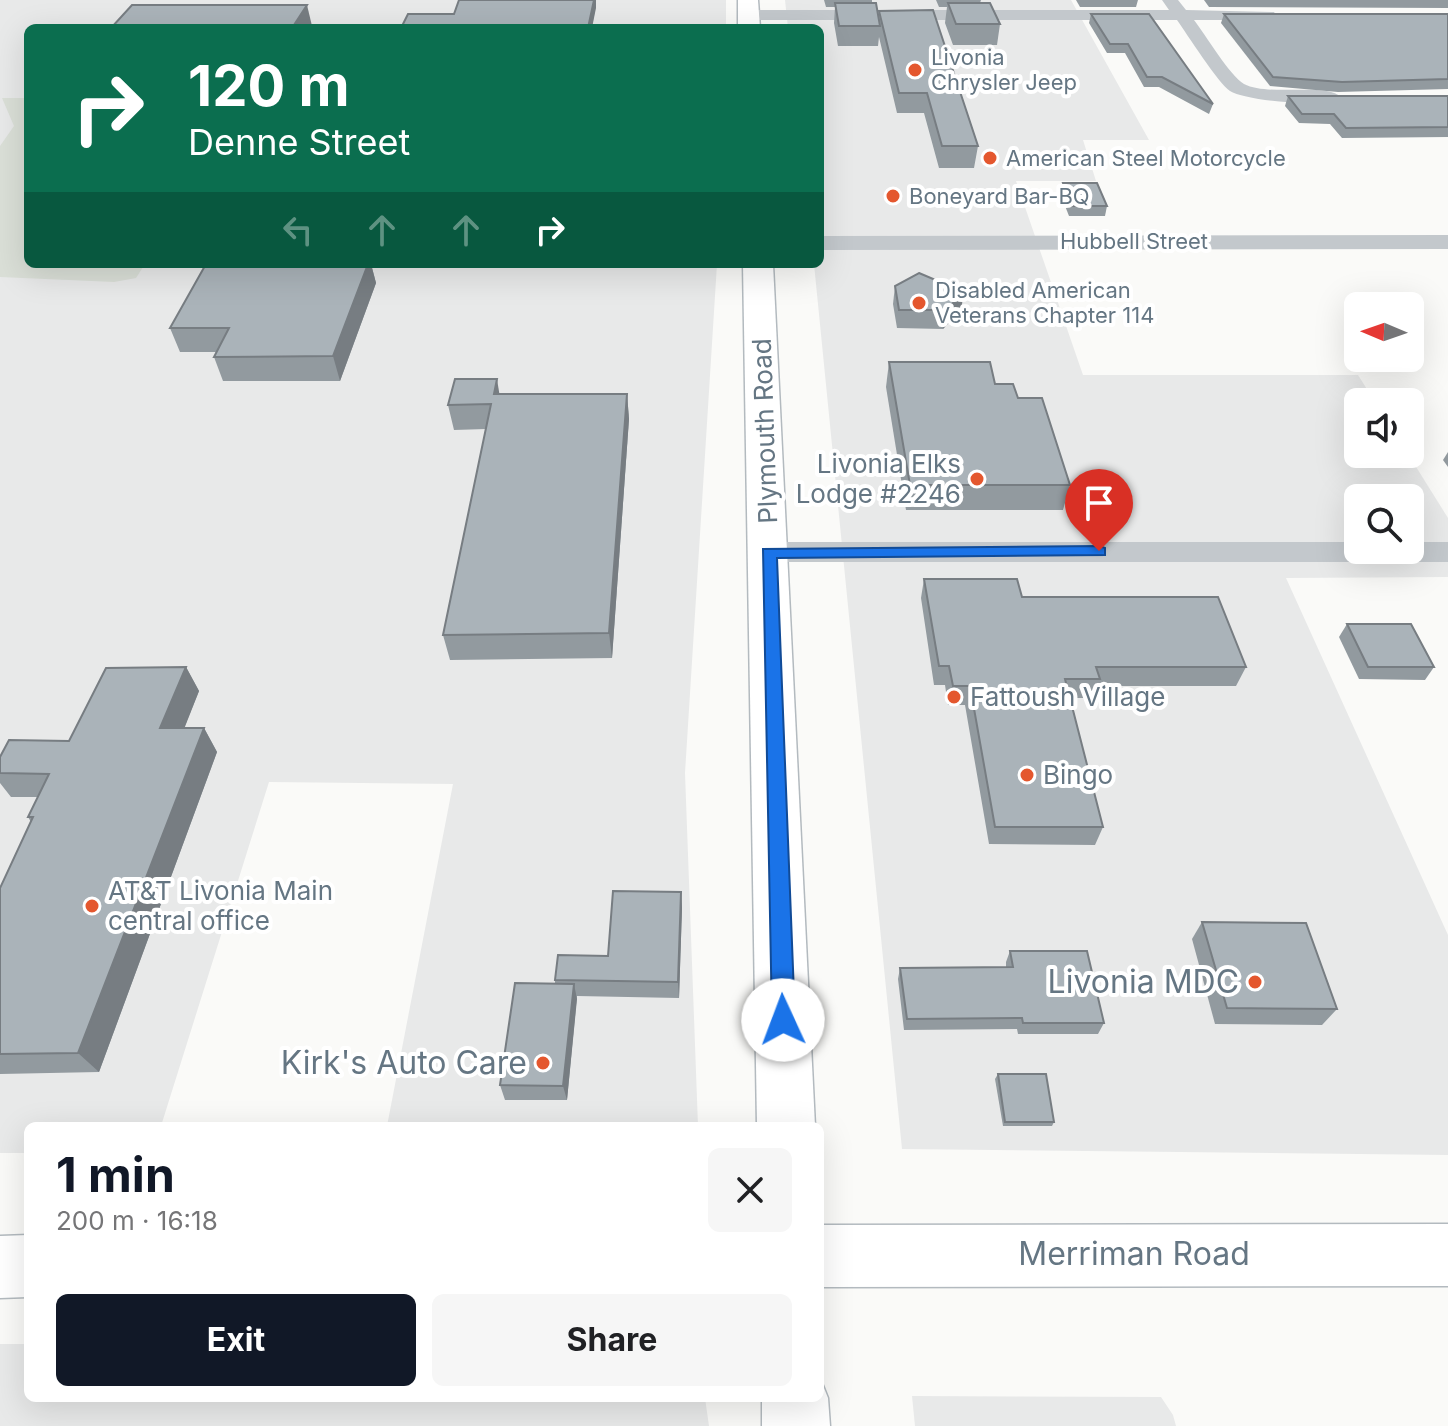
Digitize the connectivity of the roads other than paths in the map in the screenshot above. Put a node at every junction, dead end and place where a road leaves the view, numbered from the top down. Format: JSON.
{"nodes":[{"id":1,"x":1175,"y":7,"type":"edge"},
{"id":2,"x":748,"y":14,"type":"edge"},
{"id":3,"x":1292,"y":15,"type":"edge"},
{"id":4,"x":1359,"y":97,"type":"edge"},
{"id":5,"x":1448,"y":242,"type":"edge"},
{"id":6,"x":824,"y":243,"type":"edge"},
{"id":7,"x":758,"y":268,"type":"edge"},
{"id":8,"x":769,"y":552,"type":"junction"},
{"id":9,"x":1448,"y":552,"type":"edge"},
{"id":10,"x":786,"y":1122,"type":"edge"},
{"id":11,"x":1448,"y":1255,"type":"edge"},
{"id":12,"x":824,"y":1256,"type":"edge"},
{"id":13,"x":24,"y":1266,"type":"edge"},
{"id":14,"x":0,"y":1267,"type":"edge"},
{"id":15,"x":795,"y":1402,"type":"edge"},
{"id":16,"x":796,"y":1426,"type":"edge"}],
"edges":[{"from":1,"to":2,"type":"street"},
{"from":1,"to":3,"type":"street"},
{"from":1,"to":4,"type":"street"},
{"from":5,"to":6,"type":"street","name":"Hubbell Street"},
{"from":7,"to":8,"type":"main road","name":"Plymouth Road"},
{"from":8,"to":9,"type":"street"},
{"from":8,"to":10,"type":"main road","name":"Plymouth Road"},
{"from":11,"to":12,"type":"main road","name":"Merriman Road"},
{"from":13,"to":14,"type":"main road"},
{"from":15,"to":16,"type":"main road"}]}
